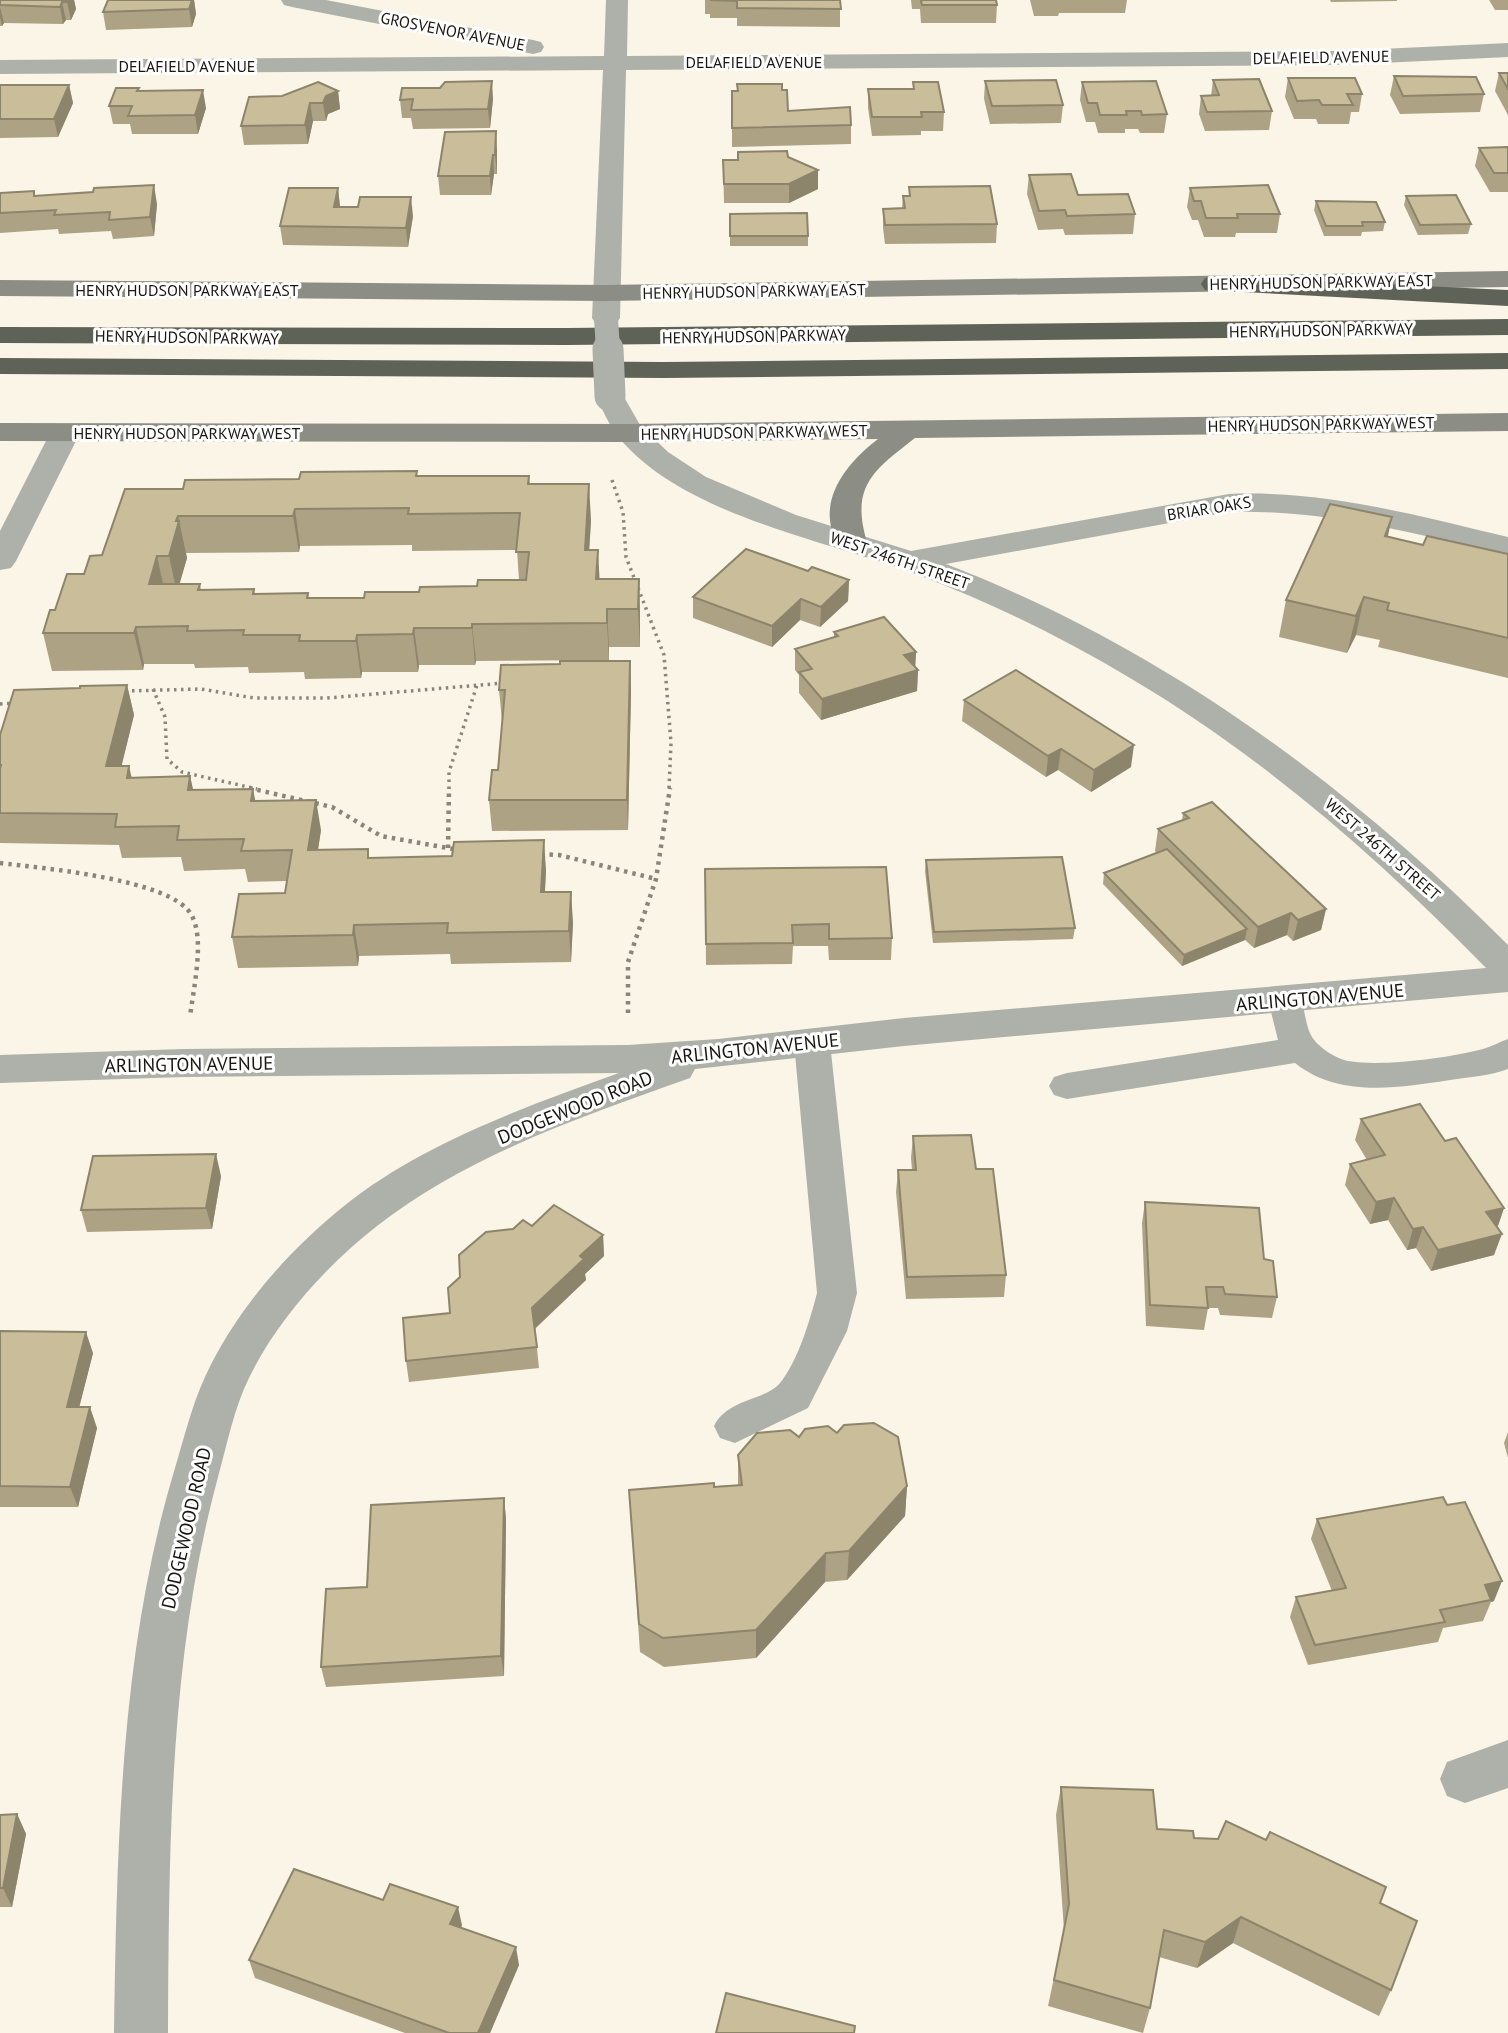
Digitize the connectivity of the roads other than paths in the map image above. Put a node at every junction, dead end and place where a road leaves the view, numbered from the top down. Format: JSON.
{"nodes":[{"id":1,"x":292,"y":0,"type":"edge"},
{"id":2,"x":618,"y":0,"type":"edge"},
{"id":3,"x":1508,"y":50,"type":"edge"},
{"id":4,"x":614,"y":63,"type":"junction"},
{"id":5,"x":0,"y":67,"type":"edge"},
{"id":6,"x":1508,"y":279,"type":"edge"},
{"id":7,"x":1214,"y":284,"type":"junction"},
{"id":8,"x":0,"y":288,"type":"edge"},
{"id":9,"x":1508,"y":298,"type":"edge"},
{"id":10,"x":606,"y":305,"type":"junction"},
{"id":11,"x":1508,"y":327,"type":"edge"},
{"id":12,"x":0,"y":335,"type":"edge"},
{"id":13,"x":1508,"y":361,"type":"edge"},
{"id":14,"x":0,"y":366,"type":"edge"},
{"id":15,"x":1508,"y":422,"type":"edge"},
{"id":16,"x":909,"y":429,"type":"junction"},
{"id":17,"x":0,"y":432,"type":"edge"},
{"id":18,"x":65,"y":433,"type":"junction"},
{"id":19,"x":631,"y":433,"type":"junction"},
{"id":20,"x":852,"y":542,"type":"junction"},
{"id":21,"x":1508,"y":546,"type":"edge"},
{"id":22,"x":0,"y":561,"type":"edge"},
{"id":23,"x":909,"y":561,"type":"junction"},
{"id":24,"x":1508,"y":968,"type":"edge"},
{"id":25,"x":1508,"y":979,"type":"edge"},
{"id":26,"x":1285,"y":1000,"type":"junction"},
{"id":27,"x":811,"y":1043,"type":"junction"},
{"id":28,"x":1301,"y":1049,"type":"junction"},
{"id":29,"x":1508,"y":1052,"type":"edge"},
{"id":30,"x":718,"y":1053,"type":"junction"},
{"id":31,"x":0,"y":1069,"type":"edge"},
{"id":32,"x":1067,"y":1086,"type":"dead end"},
{"id":33,"x":735,"y":1426,"type":"dead end"},
{"id":34,"x":141,"y":2033,"type":"edge"}],
"edges":[{"from":1,"to":4,"type":"street","name":"GROSVENOR AVENUE"},
{"from":2,"to":4,"type":"street","name":"WEST 246TH STREET"},
{"from":3,"to":4,"type":"street","name":"DELAFIELD AVENUE"},
{"from":4,"to":5,"type":"street","name":"DELAFIELD AVENUE"},
{"from":4,"to":10,"type":"street","name":"WEST 246TH STREET"},
{"from":6,"to":7,"type":"main road","name":"HENRY HUDSON PARKWAY EAST"},
{"from":7,"to":9,"type":"highway"},
{"from":7,"to":10,"type":"main road","name":"HENRY HUDSON PARKWAY EAST"},
{"from":8,"to":10,"type":"main road","name":"HENRY HUDSON PARKWAY EAST"},
{"from":10,"to":19,"type":"street","name":"WEST 246TH STREET","bridge":true},
{"from":11,"to":12,"type":"highway","name":"HENRY HUDSON PARKWAY"},
{"from":13,"to":14,"type":"highway","name":"HENRY HUDSON PARKWAY"},
{"from":15,"to":16,"type":"main road","name":"HENRY HUDSON PARKWAY WEST"},
{"from":16,"to":19,"type":"main road","name":"HENRY HUDSON PARKWAY WEST"},
{"from":16,"to":20,"type":"main road"},
{"from":17,"to":18,"type":"main road","name":"HENRY HUDSON PARKWAY WEST"},
{"from":18,"to":19,"type":"main road","name":"HENRY HUDSON PARKWAY WEST"},
{"from":18,"to":22,"type":"street"},
{"from":19,"to":20,"type":"street","name":"WEST 246TH STREET"},
{"from":20,"to":23,"type":"street","name":"WEST 246TH STREET"},
{"from":21,"to":23,"type":"street","name":"BRIAR OAKS"},
{"from":23,"to":24,"type":"street","name":"WEST 246TH STREET"},
{"from":25,"to":26,"type":"street","name":"ARLINGTON AVENUE"},
{"from":26,"to":27,"type":"street","name":"ARLINGTON AVENUE"},
{"from":26,"to":28,"type":"lane"},
{"from":27,"to":30,"type":"street","name":"ARLINGTON AVENUE"},
{"from":27,"to":33,"type":"lane"},
{"from":28,"to":29,"type":"lane"},
{"from":28,"to":32,"type":"lane"},
{"from":30,"to":31,"type":"street","name":"ARLINGTON AVENUE"},
{"from":30,"to":34,"type":"street","name":"DODGEWOOD ROAD"}]}
